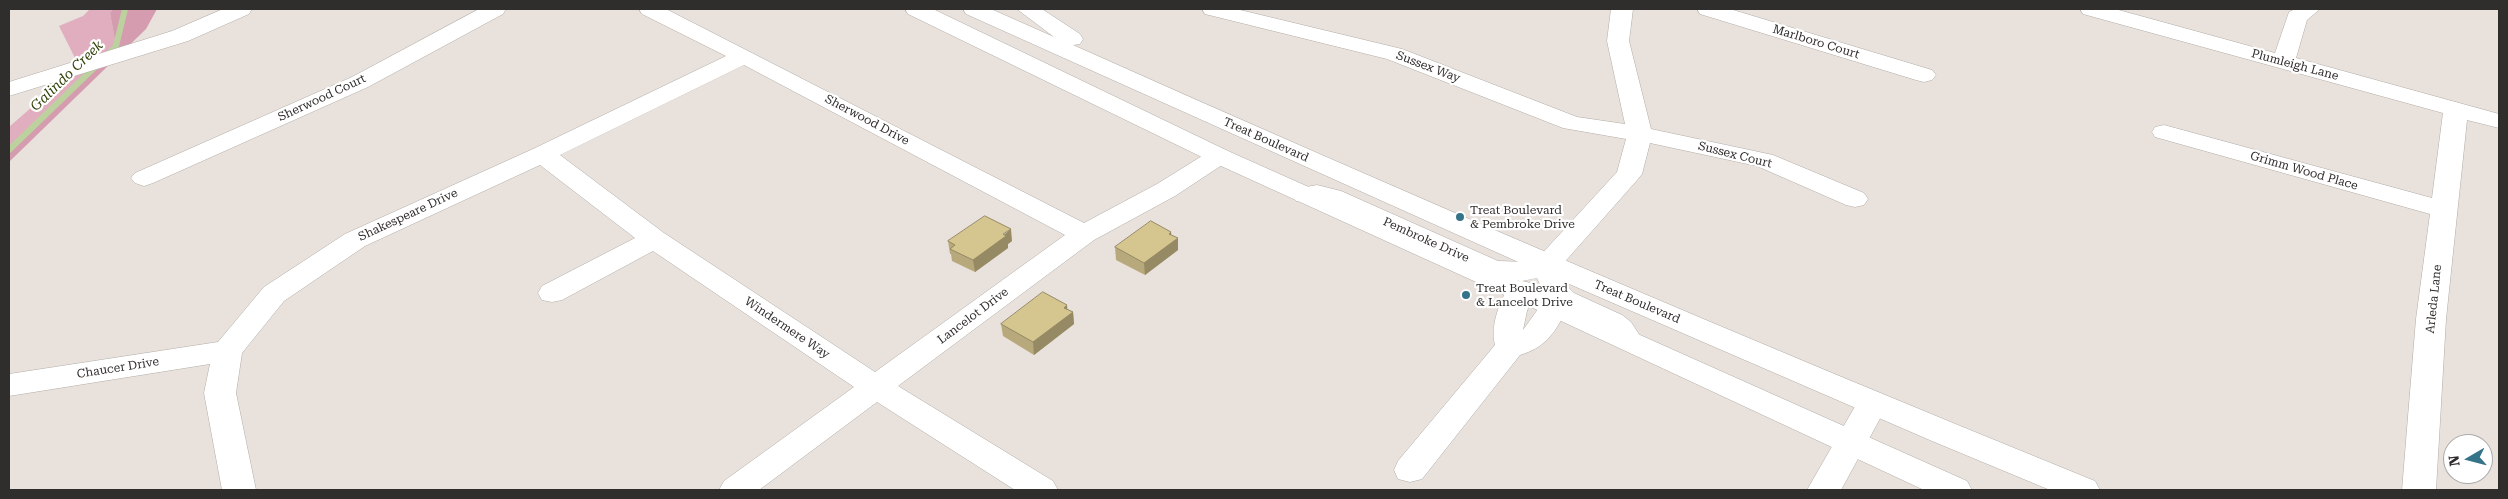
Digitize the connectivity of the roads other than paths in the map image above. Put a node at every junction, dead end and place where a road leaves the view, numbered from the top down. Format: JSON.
{"nodes":[{"id":1,"x":241,"y":9,"type":"edge"},
{"id":2,"x":495,"y":9,"type":"edge"},
{"id":3,"x":650,"y":9,"type":"edge"},
{"id":4,"x":916,"y":9,"type":"edge"},
{"id":5,"x":974,"y":9,"type":"edge"},
{"id":6,"x":1028,"y":9,"type":"edge"},
{"id":7,"x":1213,"y":9,"type":"edge"},
{"id":8,"x":1622,"y":9,"type":"edge"},
{"id":9,"x":1708,"y":9,"type":"edge"},
{"id":10,"x":2091,"y":9,"type":"edge"},
{"id":11,"x":2309,"y":9,"type":"edge"},
{"id":12,"x":1270,"y":16,"type":"edge"},
{"id":13,"x":744,"y":56,"type":"junction"},
{"id":14,"x":2284,"y":62,"type":"junction"},
{"id":15,"x":1924,"y":76,"type":"dead end"},
{"id":16,"x":9,"y":89,"type":"edge"},
{"id":17,"x":1177,"y":101,"type":"junction"},
{"id":18,"x":2456,"y":108,"type":"junction"},
{"id":19,"x":2499,"y":121,"type":"edge"},
{"id":20,"x":2164,"y":132,"type":"dead end"},
{"id":21,"x":1640,"y":134,"type":"junction"},
{"id":22,"x":542,"y":154,"type":"junction"},
{"id":23,"x":1219,"y":156,"type":"junction"},
{"id":24,"x":144,"y":178,"type":"dead end"},
{"id":25,"x":1305,"y":195,"type":"junction"},
{"id":26,"x":1855,"y":199,"type":"dead end"},
{"id":27,"x":2445,"y":210,"type":"junction"},
{"id":28,"x":1084,"y":234,"type":"junction"},
{"id":29,"x":654,"y":239,"type":"junction"},
{"id":30,"x":1548,"y":264,"type":"junction"},
{"id":31,"x":1521,"y":290,"type":"junction"},
{"id":32,"x":552,"y":293,"type":"dead end"},
{"id":33,"x":1554,"y":305,"type":"junction"},
{"id":34,"x":1627,"y":339,"type":"junction"},
{"id":35,"x":1510,"y":348,"type":"junction"},
{"id":36,"x":227,"y":350,"type":"junction"},
{"id":37,"x":9,"y":385,"type":"edge"},
{"id":38,"x":876,"y":388,"type":"junction"},
{"id":39,"x":1872,"y":404,"type":"junction"},
{"id":40,"x":1850,"y":443,"type":"junction"},
{"id":41,"x":1410,"y":470,"type":"dead end"},
{"id":42,"x":239,"y":490,"type":"edge"},
{"id":43,"x":736,"y":490,"type":"edge"},
{"id":44,"x":1041,"y":490,"type":"edge"},
{"id":45,"x":1824,"y":490,"type":"edge"},
{"id":46,"x":1955,"y":490,"type":"edge"},
{"id":47,"x":2083,"y":490,"type":"edge"},
{"id":48,"x":2419,"y":490,"type":"edge"}],
"edges":[{"from":1,"to":16,"type":"street"},
{"from":2,"to":24,"type":"street","name":"Sherwood Court"},
{"from":3,"to":13,"type":"street","name":"Sherwood Drive"},
{"from":4,"to":23,"type":"street"},
{"from":5,"to":17,"type":"street","name":"Treat Boulevard"},
{"from":6,"to":17,"type":"street"},
{"from":7,"to":12,"type":"street","name":"Sussex Way"},
{"from":8,"to":21,"type":"street"},
{"from":9,"to":15,"type":"street","name":"Marlboro Court"},
{"from":10,"to":14,"type":"street","name":"Plumleigh Lane"},
{"from":11,"to":14,"type":"street"},
{"from":12,"to":21,"type":"street","name":"Sussex Way"},
{"from":13,"to":22,"type":"street","name":"Shakespeare Drive"},
{"from":13,"to":28,"type":"street","name":"Sherwood Drive"},
{"from":14,"to":18,"type":"street","name":"Plumleigh Lane"},
{"from":17,"to":30,"type":"street","name":"Treat Boulevard"},
{"from":18,"to":19,"type":"street","name":"Plumleigh Lane"},
{"from":18,"to":27,"type":"street","name":"Arleda Lane"},
{"from":20,"to":27,"type":"street","name":"Grimm Wood Place"},
{"from":21,"to":26,"type":"street","name":"Sussex Court"},
{"from":21,"to":30,"type":"street"},
{"from":22,"to":29,"type":"street","name":"Windermere Way"},
{"from":22,"to":36,"type":"street","name":"Shakespeare Drive"},
{"from":23,"to":25,"type":"street"},
{"from":23,"to":28,"type":"street","name":"Lancelot Drive"},
{"from":25,"to":30,"type":"street","name":"Pembroke Drive"},
{"from":25,"to":31,"type":"street"},
{"from":27,"to":48,"type":"street","name":"Arleda Lane"},
{"from":28,"to":38,"type":"street","name":"Lancelot Drive"},
{"from":29,"to":32,"type":"street"},
{"from":29,"to":38,"type":"street","name":"Windermere Way"},
{"from":30,"to":34,"type":"street"},
{"from":30,"to":39,"type":"street","name":"Treat Boulevard"},
{"from":31,"to":33,"type":"street"},
{"from":31,"to":35,"type":"street"},
{"from":33,"to":34,"type":"street"},
{"from":33,"to":35,"type":"street"},
{"from":34,"to":40,"type":"street"},
{"from":35,"to":41,"type":"street"},
{"from":36,"to":37,"type":"street","name":"Chaucer Drive"},
{"from":36,"to":42,"type":"street"},
{"from":38,"to":43,"type":"street","name":"Lancelot Drive"},
{"from":38,"to":44,"type":"street","name":"Windermere Way"},
{"from":39,"to":40,"type":"street"},
{"from":39,"to":47,"type":"street","name":"Treat Boulevard"},
{"from":40,"to":45,"type":"street"},
{"from":40,"to":46,"type":"street"}]}
